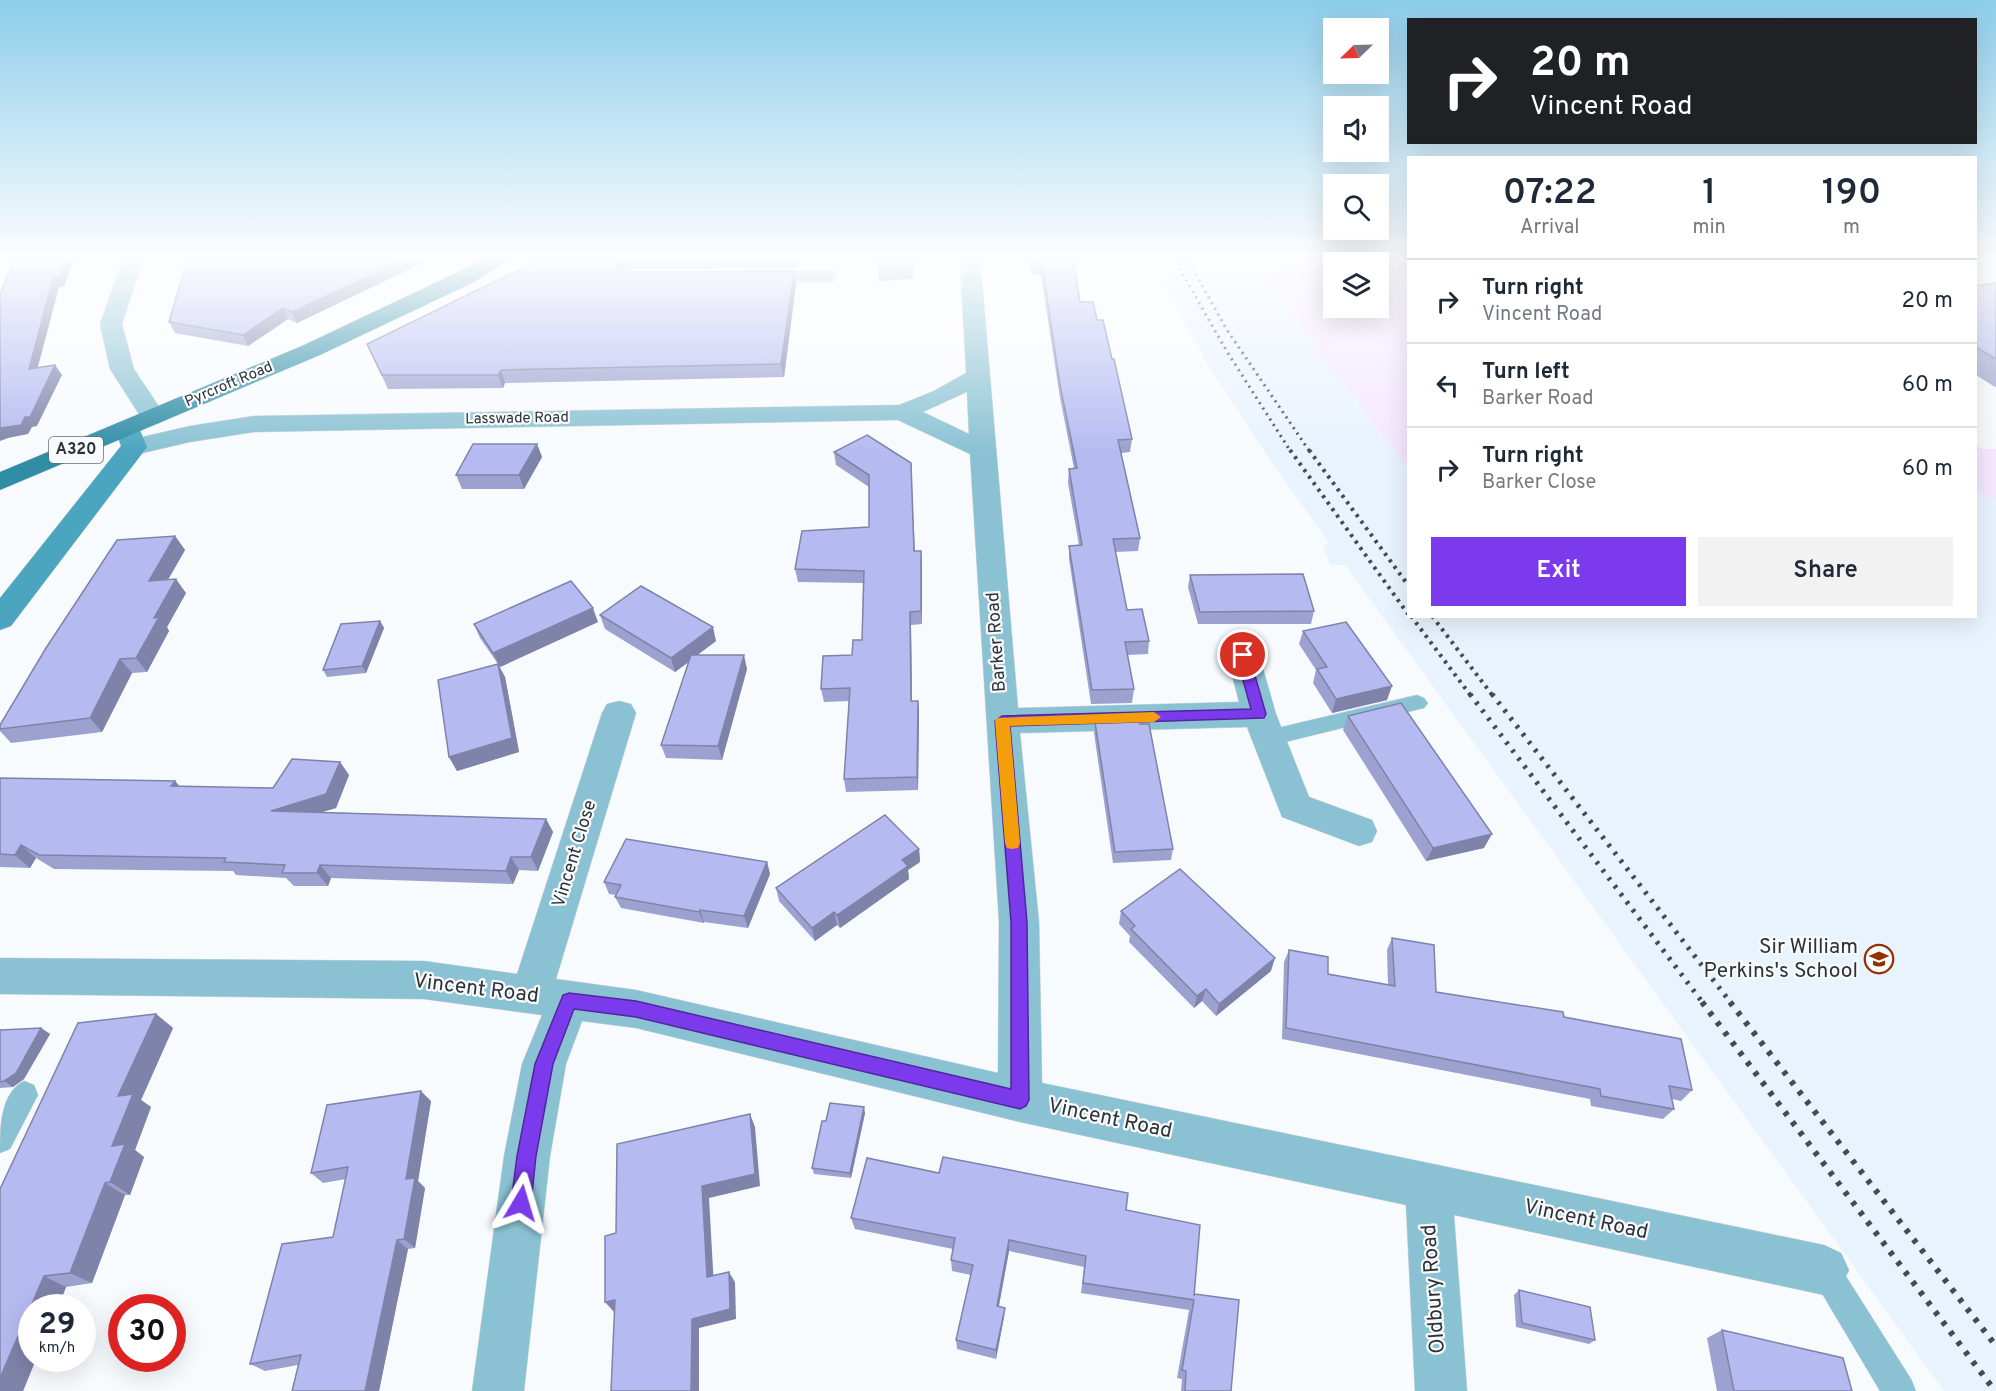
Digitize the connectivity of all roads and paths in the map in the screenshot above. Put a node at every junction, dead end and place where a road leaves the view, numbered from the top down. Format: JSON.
{"nodes":[{"id":1,"x":112,"y":322,"type":"edge"},
{"id":2,"x":371,"y":322,"type":"edge"},
{"id":3,"x":974,"y":322,"type":"edge"},
{"id":4,"x":978,"y":376,"type":"junction"},
{"id":5,"x":902,"y":412,"type":"junction"},
{"id":6,"x":138,"y":431,"type":"junction"},
{"id":7,"x":983,"y":450,"type":"junction"},
{"id":8,"x":0,"y":482,"type":"edge"},
{"id":9,"x":0,"y":619,"type":"edge"},
{"id":10,"x":1243,"y":655,"type":"dead end"},
{"id":11,"x":1417,"y":703,"type":"dead end"},
{"id":12,"x":619,"y":713,"type":"dead end"},
{"id":13,"x":1002,"y":721,"type":"junction"},
{"id":14,"x":1264,"y":726,"type":"junction"},
{"id":15,"x":1359,"y":831,"type":"dead end"},
{"id":16,"x":0,"y":976,"type":"edge"},
{"id":17,"x":550,"y":998,"type":"junction"},
{"id":18,"x":24,"y":1095,"type":"dead end"},
{"id":19,"x":1020,"y":1100,"type":"junction"},
{"id":20,"x":0,"y":1139,"type":"edge"},
{"id":21,"x":1428,"y":1186,"type":"junction"},
{"id":22,"x":1824,"y":1270,"type":"joint"},
{"id":23,"x":498,"y":1391,"type":"edge"},
{"id":24,"x":1441,"y":1391,"type":"edge"},
{"id":25,"x":1899,"y":1391,"type":"edge"}],
"edges":[{"from":1,"to":6,"type":"street"},
{"from":2,"to":6,"type":"main road","name":"Pyrcroft Road","number":"A320"},
{"from":3,"to":4,"type":"street","name":"Barker Road"},
{"from":4,"to":5,"type":"street","name":"Lasswade Road"},
{"from":4,"to":7,"type":"street","name":"Barker Road"},
{"from":5,"to":6,"type":"street","name":"Lasswade Road"},
{"from":5,"to":7,"type":"street","name":"Lasswade Road"},
{"from":6,"to":8,"type":"main road","number":"A320"},
{"from":6,"to":9,"type":"street","name":"Pyrcroft Road"},
{"from":7,"to":13,"type":"street","name":"Barker Road"},
{"from":10,"to":14,"type":"street"},
{"from":11,"to":14,"type":"lane"},
{"from":12,"to":17,"type":"street","name":"Vincent Close"},
{"from":13,"to":14,"type":"street"},
{"from":13,"to":19,"type":"street","name":"Barker Road"},
{"from":14,"to":15,"type":"street"},
{"from":16,"to":17,"type":"street","name":"Vincent Road"},
{"from":17,"to":19,"type":"street","name":"Vincent Road"},
{"from":17,"to":23,"type":"street","name":"Vincent Close"},
{"from":18,"to":20,"type":"lane"},
{"from":19,"to":21,"type":"street","name":"Vincent Road"},
{"from":21,"to":22,"type":"street","name":"Vincent Road"},
{"from":21,"to":24,"type":"street","name":"Oldbury Road"},
{"from":22,"to":25,"type":"lane"}]}
